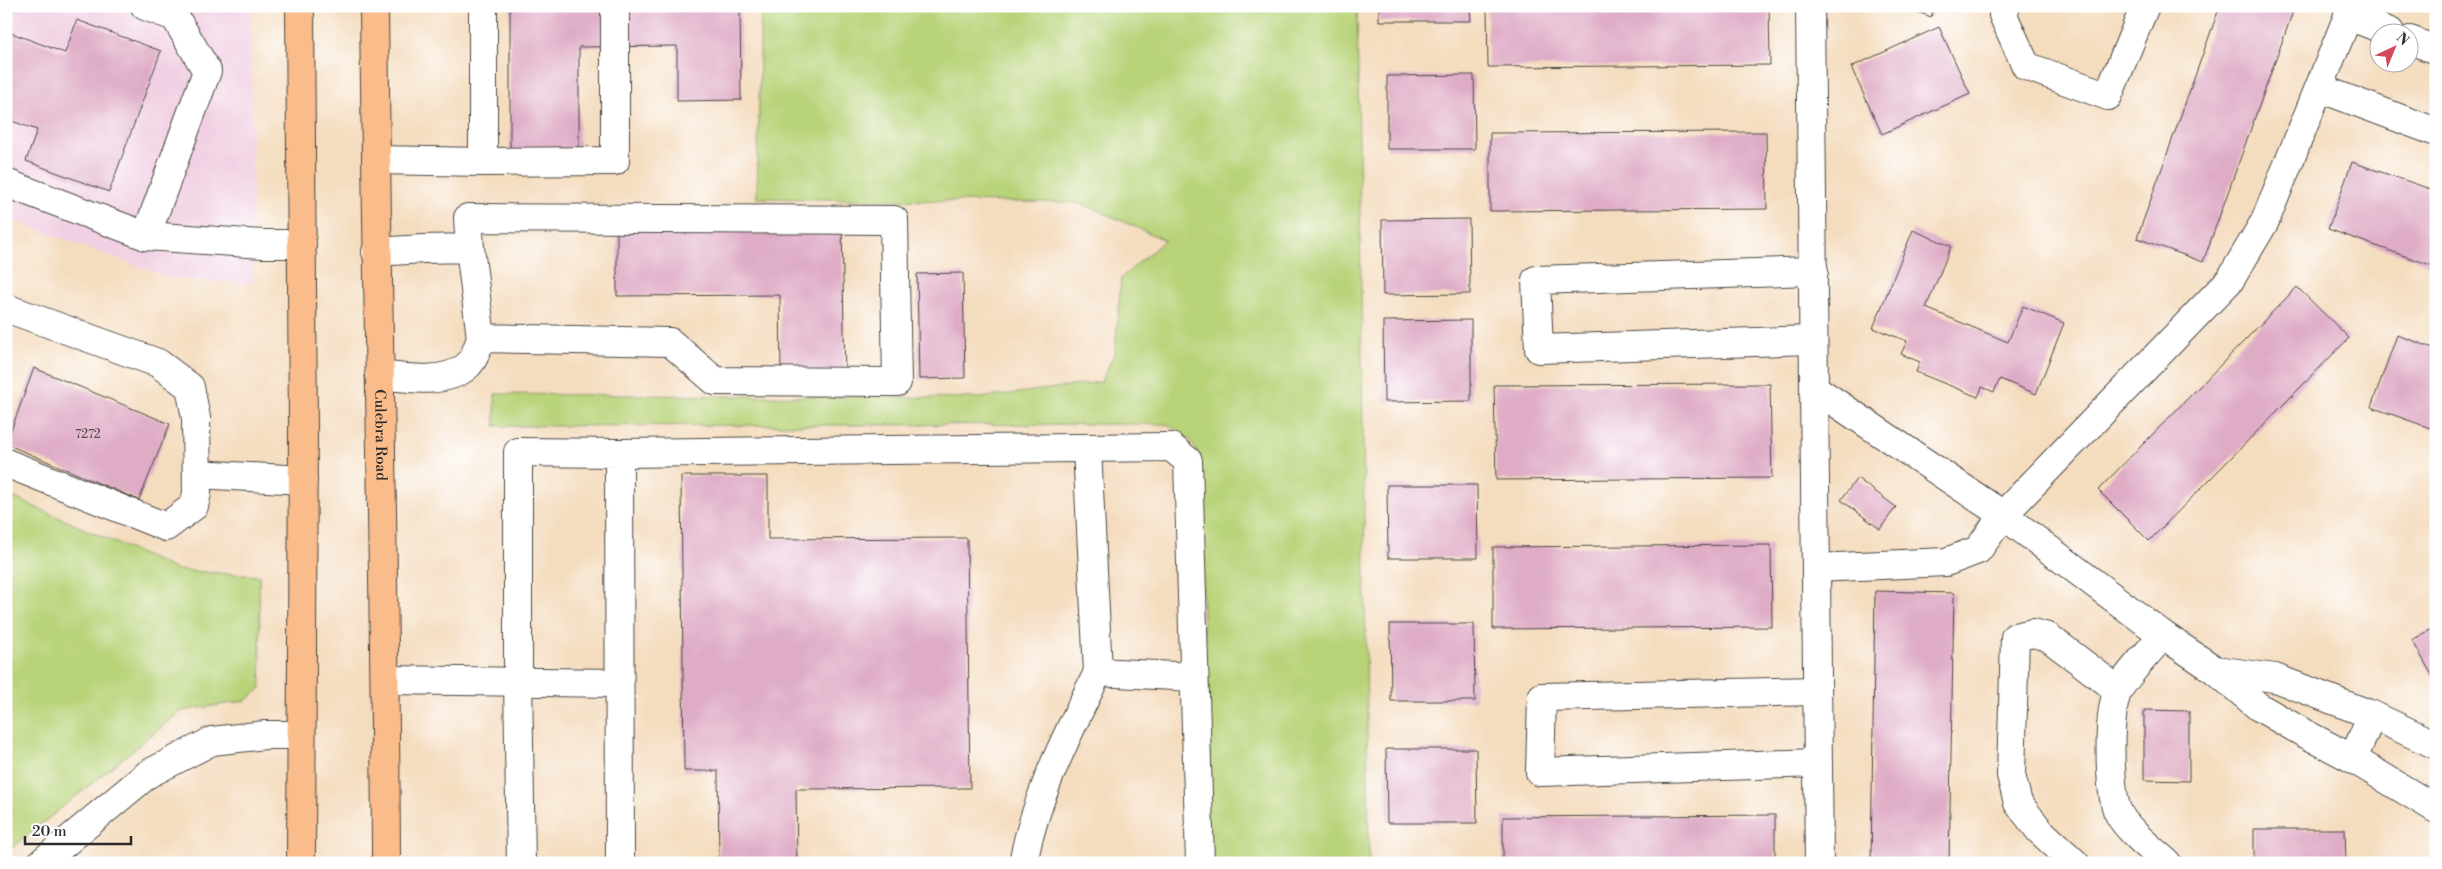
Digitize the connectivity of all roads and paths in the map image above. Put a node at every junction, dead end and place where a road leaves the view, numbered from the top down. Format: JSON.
{"nodes":[{"id":1,"x":145,"y":6,"type":"edge"},
{"id":2,"x":300,"y":6,"type":"edge"},
{"id":3,"x":374,"y":6,"type":"edge"},
{"id":4,"x":483,"y":6,"type":"edge"},
{"id":5,"x":615,"y":6,"type":"edge"},
{"id":6,"x":1810,"y":6,"type":"edge"},
{"id":7,"x":2006,"y":6,"type":"edge"},
{"id":8,"x":2145,"y":6,"type":"edge"},
{"id":9,"x":2348,"y":11,"type":"edge"},
{"id":10,"x":2370,"y":22,"type":"edge"},
{"id":11,"x":2420,"y":44,"type":"edge"},
{"id":12,"x":2436,"y":50,"type":"edge"},
{"id":13,"x":2319,"y":88,"type":"junction"},
{"id":14,"x":2436,"y":132,"type":"edge"},
{"id":15,"x":376,"y":160,"type":"junction"},
{"id":16,"x":483,"y":162,"type":"junction"},
{"id":17,"x":6,"y":183,"type":"edge"},
{"id":18,"x":146,"y":236,"type":"junction"},
{"id":19,"x":302,"y":244,"type":"junction"},
{"id":20,"x":470,"y":248,"type":"junction"},
{"id":21,"x":376,"y":252,"type":"junction"},
{"id":22,"x":1814,"y":271,"type":"junction"},
{"id":23,"x":6,"y":308,"type":"edge"},
{"id":24,"x":481,"y":338,"type":"junction"},
{"id":25,"x":1813,"y":340,"type":"junction"},
{"id":26,"x":379,"y":375,"type":"junction"},
{"id":27,"x":1814,"y":388,"type":"junction"},
{"id":28,"x":1087,"y":448,"type":"junction"},
{"id":29,"x":619,"y":453,"type":"junction"},
{"id":30,"x":6,"y":464,"type":"edge"},
{"id":31,"x":197,"y":474,"type":"junction"},
{"id":32,"x":303,"y":480,"type":"junction"},
{"id":33,"x":2003,"y":515,"type":"junction"},
{"id":34,"x":1816,"y":568,"type":"junction"},
{"id":35,"x":2163,"y":635,"type":"junction"},
{"id":36,"x":2216,"y":670,"type":"junction"},
{"id":37,"x":1098,"y":672,"type":"junction"},
{"id":38,"x":1194,"y":677,"type":"junction"},
{"id":39,"x":385,"y":680,"type":"junction"},
{"id":40,"x":518,"y":681,"type":"junction"},
{"id":41,"x":619,"y":683,"type":"junction"},
{"id":42,"x":2118,"y":690,"type":"junction"},
{"id":43,"x":1817,"y":691,"type":"junction"},
{"id":44,"x":2372,"y":715,"type":"junction"},
{"id":45,"x":300,"y":735,"type":"junction"},
{"id":46,"x":2436,"y":745,"type":"edge"},
{"id":47,"x":2352,"y":759,"type":"junction"},
{"id":48,"x":1818,"y":763,"type":"junction"},
{"id":49,"x":2436,"y":809,"type":"edge"},
{"id":50,"x":46,"y":861,"type":"edge"},
{"id":51,"x":301,"y":863,"type":"edge"},
{"id":52,"x":386,"y":863,"type":"edge"},
{"id":53,"x":521,"y":863,"type":"edge"},
{"id":54,"x":620,"y":863,"type":"edge"},
{"id":55,"x":1023,"y":863,"type":"edge"},
{"id":56,"x":1200,"y":863,"type":"edge"},
{"id":57,"x":1819,"y":863,"type":"edge"},
{"id":58,"x":2075,"y":863,"type":"edge"},
{"id":59,"x":2167,"y":863,"type":"edge"}],
"edges":[{"from":1,"to":18,"type":"lane"},
{"from":2,"to":19,"type":"main road"},
{"from":3,"to":15,"type":"main road","name":"Culebra Road"},
{"from":4,"to":16,"type":"lane"},
{"from":5,"to":16,"type":"lane"},
{"from":6,"to":22,"type":"lane"},
{"from":7,"to":8,"type":"lane"},
{"from":9,"to":10,"type":"lane"},
{"from":9,"to":13,"type":"lane"},
{"from":11,"to":12,"type":"lane"},
{"from":13,"to":14,"type":"lane"},
{"from":13,"to":33,"type":"lane"},
{"from":15,"to":16,"type":"lane"},
{"from":15,"to":21,"type":"main road","name":"Culebra Road"},
{"from":17,"to":18,"type":"lane"},
{"from":18,"to":19,"type":"lane"},
{"from":19,"to":32,"type":"main road"},
{"from":20,"to":21,"type":"lane"},
{"from":20,"to":24,"type":"lane"},
{"from":20,"to":24,"type":"lane"},
{"from":21,"to":26,"type":"main road","name":"Culebra Road"},
{"from":22,"to":25,"type":"lane"},
{"from":22,"to":25,"type":"lane"},
{"from":23,"to":31,"type":"lane"},
{"from":24,"to":26,"type":"lane"},
{"from":25,"to":27,"type":"lane"},
{"from":26,"to":39,"type":"main road","name":"Culebra Road"},
{"from":27,"to":33,"type":"lane"},
{"from":27,"to":34,"type":"lane"},
{"from":28,"to":29,"type":"lane"},
{"from":28,"to":37,"type":"lane"},
{"from":28,"to":38,"type":"lane"},
{"from":29,"to":40,"type":"lane"},
{"from":29,"to":41,"type":"lane"},
{"from":30,"to":31,"type":"lane"},
{"from":31,"to":32,"type":"lane"},
{"from":32,"to":45,"type":"main road"},
{"from":33,"to":34,"type":"lane"},
{"from":33,"to":35,"type":"lane"},
{"from":34,"to":43,"type":"lane"},
{"from":35,"to":36,"type":"lane"},
{"from":35,"to":42,"type":"lane"},
{"from":36,"to":44,"type":"lane"},
{"from":36,"to":47,"type":"lane"},
{"from":37,"to":38,"type":"lane"},
{"from":37,"to":55,"type":"lane"},
{"from":38,"to":56,"type":"lane"},
{"from":39,"to":40,"type":"lane"},
{"from":39,"to":52,"type":"main road","name":"Culebra Road"},
{"from":40,"to":41,"type":"lane"},
{"from":40,"to":53,"type":"lane"},
{"from":41,"to":54,"type":"lane"},
{"from":42,"to":58,"type":"lane"},
{"from":42,"to":59,"type":"lane"},
{"from":43,"to":48,"type":"lane"},
{"from":43,"to":48,"type":"lane"},
{"from":44,"to":46,"type":"lane"},
{"from":44,"to":47,"type":"lane"},
{"from":45,"to":50,"type":"lane"},
{"from":45,"to":51,"type":"main road"},
{"from":47,"to":49,"type":"lane"},
{"from":48,"to":57,"type":"lane"}]}
